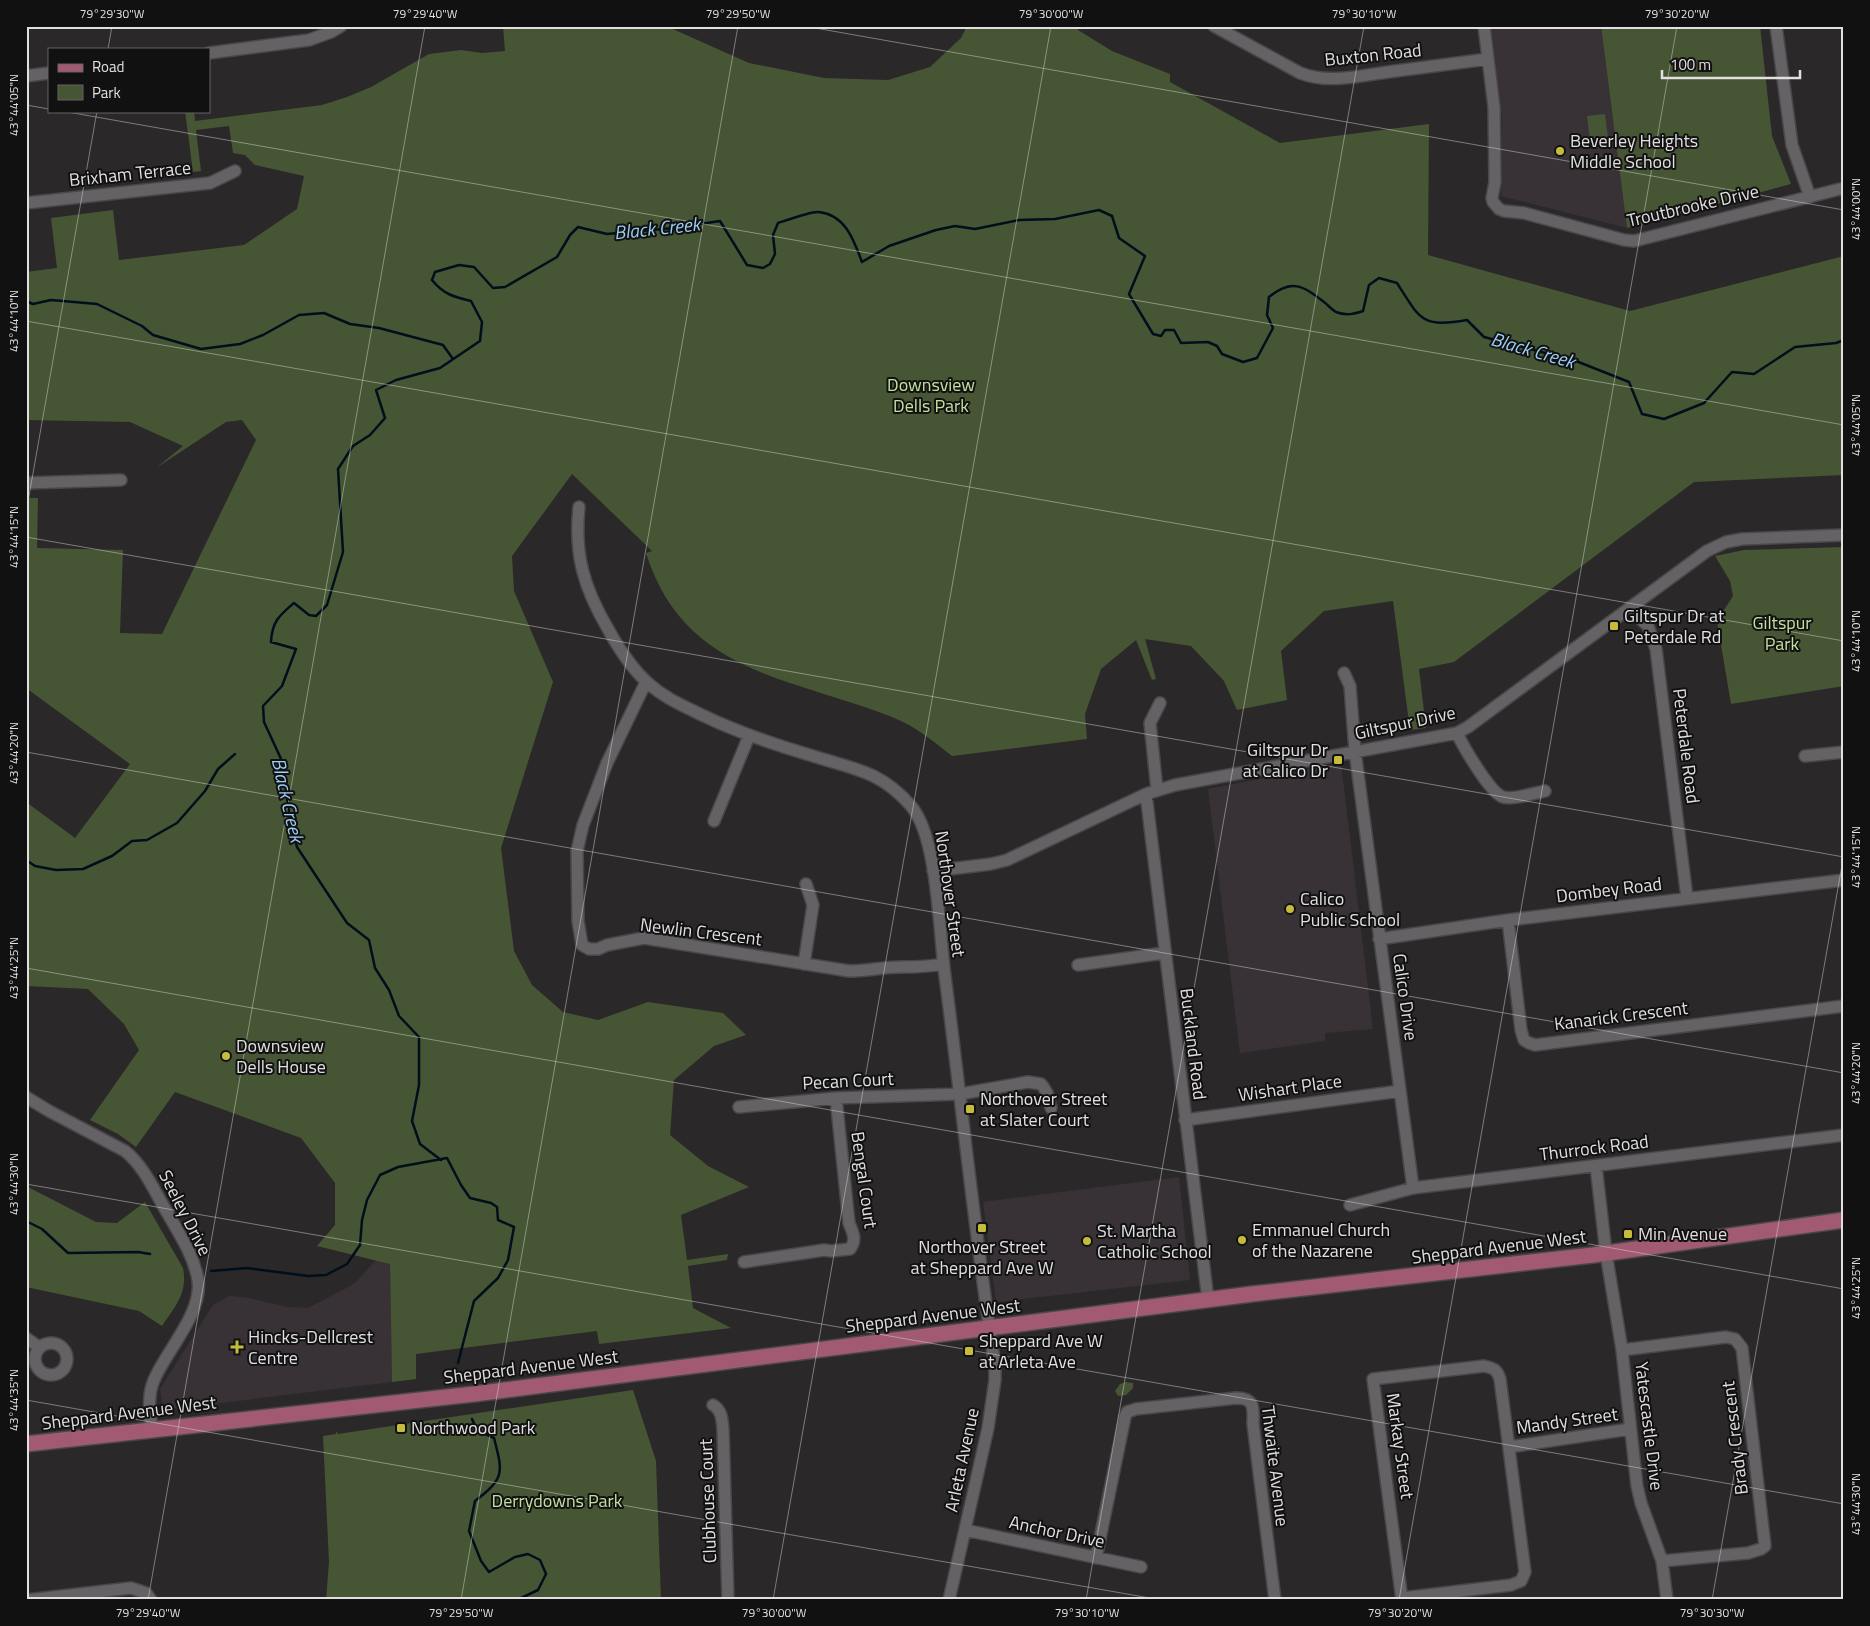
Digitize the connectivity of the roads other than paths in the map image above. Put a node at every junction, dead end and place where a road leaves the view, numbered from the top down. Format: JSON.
{"nodes":[{"id":1,"x":341,"y":26,"type":"edge"},
{"id":2,"x":1214,"y":26,"type":"edge"},
{"id":3,"x":1484,"y":26,"type":"edge"},
{"id":4,"x":1776,"y":26,"type":"edge"},
{"id":5,"x":210,"y":53,"type":"edge"},
{"id":6,"x":1488,"y":59,"type":"junction"},
{"id":7,"x":48,"y":73,"type":"edge"},
{"id":8,"x":26,"y":76,"type":"edge"},
{"id":9,"x":235,"y":171,"type":"dead end"},
{"id":10,"x":1844,"y":188,"type":"edge"},
{"id":11,"x":1810,"y":197,"type":"junction"},
{"id":12,"x":26,"y":203,"type":"edge"},
{"id":13,"x":121,"y":480,"type":"dead end"},
{"id":14,"x":26,"y":483,"type":"edge"},
{"id":15,"x":579,"y":507,"type":"dead end"},
{"id":16,"x":1844,"y":535,"type":"edge"},
{"id":17,"x":1629,"y":608,"type":"junction"},
{"id":18,"x":1344,"y":674,"type":"dead end"},
{"id":19,"x":646,"y":682,"type":"junction"},
{"id":20,"x":1160,"y":704,"type":"dead end"},
{"id":21,"x":1457,"y":733,"type":"junction"},
{"id":22,"x":749,"y":736,"type":"junction"},
{"id":23,"x":1355,"y":752,"type":"junction"},
{"id":24,"x":1844,"y":752,"type":"edge"},
{"id":25,"x":1805,"y":756,"type":"dead end"},
{"id":26,"x":1545,"y":791,"type":"dead end"},
{"id":27,"x":1152,"y":792,"type":"junction"},
{"id":28,"x":714,"y":822,"type":"dead end"},
{"id":29,"x":933,"y":871,"type":"junction"},
{"id":30,"x":1844,"y":880,"type":"edge"},
{"id":31,"x":806,"y":884,"type":"dead end"},
{"id":32,"x":1687,"y":898,"type":"junction"},
{"id":33,"x":1508,"y":920,"type":"junction"},
{"id":34,"x":1379,"y":938,"type":"junction"},
{"id":35,"x":1164,"y":953,"type":"junction"},
{"id":36,"x":804,"y":964,"type":"junction"},
{"id":37,"x":943,"y":964,"type":"junction"},
{"id":38,"x":1078,"y":965,"type":"dead end"},
{"id":39,"x":1844,"y":1006,"type":"edge"},
{"id":40,"x":1400,"y":1091,"type":"junction"},
{"id":41,"x":960,"y":1094,"type":"junction"},
{"id":42,"x":26,"y":1097,"type":"edge"},
{"id":43,"x":836,"y":1098,"type":"junction"},
{"id":44,"x":739,"y":1107,"type":"dead end"},
{"id":45,"x":1051,"y":1108,"type":"dead end"},
{"id":46,"x":1185,"y":1120,"type":"junction"},
{"id":47,"x":1844,"y":1135,"type":"edge"},
{"id":48,"x":1596,"y":1166,"type":"junction"},
{"id":49,"x":1413,"y":1188,"type":"junction"},
{"id":50,"x":1350,"y":1205,"type":"dead end"},
{"id":51,"x":1844,"y":1220,"type":"edge"},
{"id":52,"x":1606,"y":1253,"type":"junction"},
{"id":53,"x":744,"y":1262,"type":"dead end"},
{"id":54,"x":1208,"y":1300,"type":"junction"},
{"id":55,"x":989,"y":1327,"type":"junction"},
{"id":56,"x":26,"y":1338,"type":"edge"},
{"id":57,"x":39,"y":1348,"type":"dead end"},
{"id":58,"x":1622,"y":1350,"type":"junction"},
{"id":59,"x":713,"y":1405,"type":"dead end"},
{"id":60,"x":152,"y":1429,"type":"junction"},
{"id":61,"x":1630,"y":1430,"type":"junction"},
{"id":62,"x":26,"y":1444,"type":"edge"},
{"id":63,"x":1509,"y":1447,"type":"junction"},
{"id":64,"x":965,"y":1530,"type":"junction"},
{"id":65,"x":1096,"y":1558,"type":"junction"},
{"id":66,"x":1662,"y":1562,"type":"junction"},
{"id":67,"x":1141,"y":1566,"type":"dead end"},
{"id":68,"x":1402,"y":1599,"type":"edge"},
{"id":69,"x":27,"y":1600,"type":"edge"},
{"id":70,"x":151,"y":1600,"type":"edge"},
{"id":71,"x":728,"y":1600,"type":"edge"},
{"id":72,"x":949,"y":1600,"type":"edge"},
{"id":73,"x":1275,"y":1600,"type":"edge"},
{"id":74,"x":1667,"y":1600,"type":"edge"}],
"edges":[{"from":1,"to":5,"type":"street"},
{"from":2,"to":6,"type":"street","name":"Buxton Road"},
{"from":3,"to":6,"type":"street","name":"Troutbrooke Drive"},
{"from":4,"to":11,"type":"street"},
{"from":6,"to":11,"type":"street","name":"Troutbrooke Drive"},
{"from":7,"to":8,"type":"street"},
{"from":9,"to":12,"type":"street","name":"Brixham Terrace"},
{"from":10,"to":11,"type":"street","name":"Troutbrooke Drive"},
{"from":13,"to":14,"type":"street"},
{"from":15,"to":19,"type":"street","name":"Northover Street"},
{"from":16,"to":17,"type":"street","name":"Giltspur Drive"},
{"from":17,"to":21,"type":"street","name":"Giltspur Drive"},
{"from":17,"to":32,"type":"street","name":"Peterdale Road"},
{"from":18,"to":23,"type":"street","name":"Calico Drive"},
{"from":19,"to":22,"type":"street","name":"Northover Street"},
{"from":19,"to":36,"type":"street","name":"Newlin Crescent"},
{"from":20,"to":27,"type":"street","name":"Buckland Road"},
{"from":21,"to":23,"type":"street","name":"Giltspur Drive"},
{"from":21,"to":26,"type":"street"},
{"from":22,"to":28,"type":"street"},
{"from":22,"to":29,"type":"street","name":"Northover Street"},
{"from":23,"to":27,"type":"street","name":"Giltspur Drive"},
{"from":23,"to":34,"type":"street","name":"Calico Drive"},
{"from":24,"to":25,"type":"street"},
{"from":27,"to":29,"type":"street","name":"Giltspur Drive"},
{"from":27,"to":35,"type":"street","name":"Buckland Road"},
{"from":29,"to":37,"type":"street","name":"Northover Street"},
{"from":30,"to":32,"type":"street","name":"Dombey Road"},
{"from":31,"to":36,"type":"street"},
{"from":32,"to":33,"type":"street","name":"Dombey Road"},
{"from":33,"to":34,"type":"street","name":"Dombey Road"},
{"from":33,"to":39,"type":"street","name":"Kanarick Crescent"},
{"from":34,"to":40,"type":"street","name":"Calico Drive"},
{"from":35,"to":38,"type":"street"},
{"from":35,"to":46,"type":"street","name":"Buckland Road"},
{"from":36,"to":37,"type":"street","name":"Newlin Crescent"},
{"from":37,"to":41,"type":"street","name":"Northover Street"},
{"from":40,"to":46,"type":"street","name":"Wishart Place"},
{"from":40,"to":49,"type":"street","name":"Calico Drive"},
{"from":41,"to":43,"type":"street","name":"Pecan Court"},
{"from":41,"to":45,"type":"street","name":"Pecan Court"},
{"from":41,"to":55,"type":"street","name":"Northover Street"},
{"from":42,"to":60,"type":"street","name":"Seeley Drive"},
{"from":43,"to":44,"type":"street","name":"Pecan Court"},
{"from":43,"to":53,"type":"street","name":"Bengal Court"},
{"from":46,"to":54,"type":"street","name":"Buckland Road"},
{"from":47,"to":48,"type":"street","name":"Thurrock Road"},
{"from":48,"to":49,"type":"street","name":"Thurrock Road"},
{"from":48,"to":52,"type":"street"},
{"from":49,"to":50,"type":"street","name":"Thurrock Road"},
{"from":51,"to":52,"type":"main road","name":"Sheppard Avenue West"},
{"from":52,"to":54,"type":"main road","name":"Sheppard Avenue West"},
{"from":52,"to":58,"type":"street","name":"Yatescastle Drive"},
{"from":54,"to":55,"type":"main road","name":"Sheppard Avenue West"},
{"from":55,"to":60,"type":"main road","name":"Sheppard Avenue West"},
{"from":55,"to":64,"type":"street","name":"Arleta Avenue"},
{"from":56,"to":57,"type":"street"},
{"from":58,"to":61,"type":"street","name":"Yatescastle Drive"},
{"from":58,"to":66,"type":"street","name":"Brady Crescent"},
{"from":59,"to":71,"type":"street","name":"Clubhouse Court"},
{"from":60,"to":62,"type":"main road","name":"Sheppard Avenue West"},
{"from":61,"to":63,"type":"street","name":"Mandy Street"},
{"from":61,"to":66,"type":"street","name":"Yatescastle Drive"},
{"from":63,"to":68,"type":"street"},
{"from":63,"to":68,"type":"street","name":"Markay Street"},
{"from":64,"to":65,"type":"street","name":"Anchor Drive"},
{"from":64,"to":72,"type":"street","name":"Arleta Avenue"},
{"from":65,"to":67,"type":"street","name":"Anchor Drive"},
{"from":65,"to":73,"type":"street","name":"Thwaite Avenue"},
{"from":66,"to":74,"type":"street","name":"Yatescastle Drive"},
{"from":69,"to":70,"type":"street"}]}
